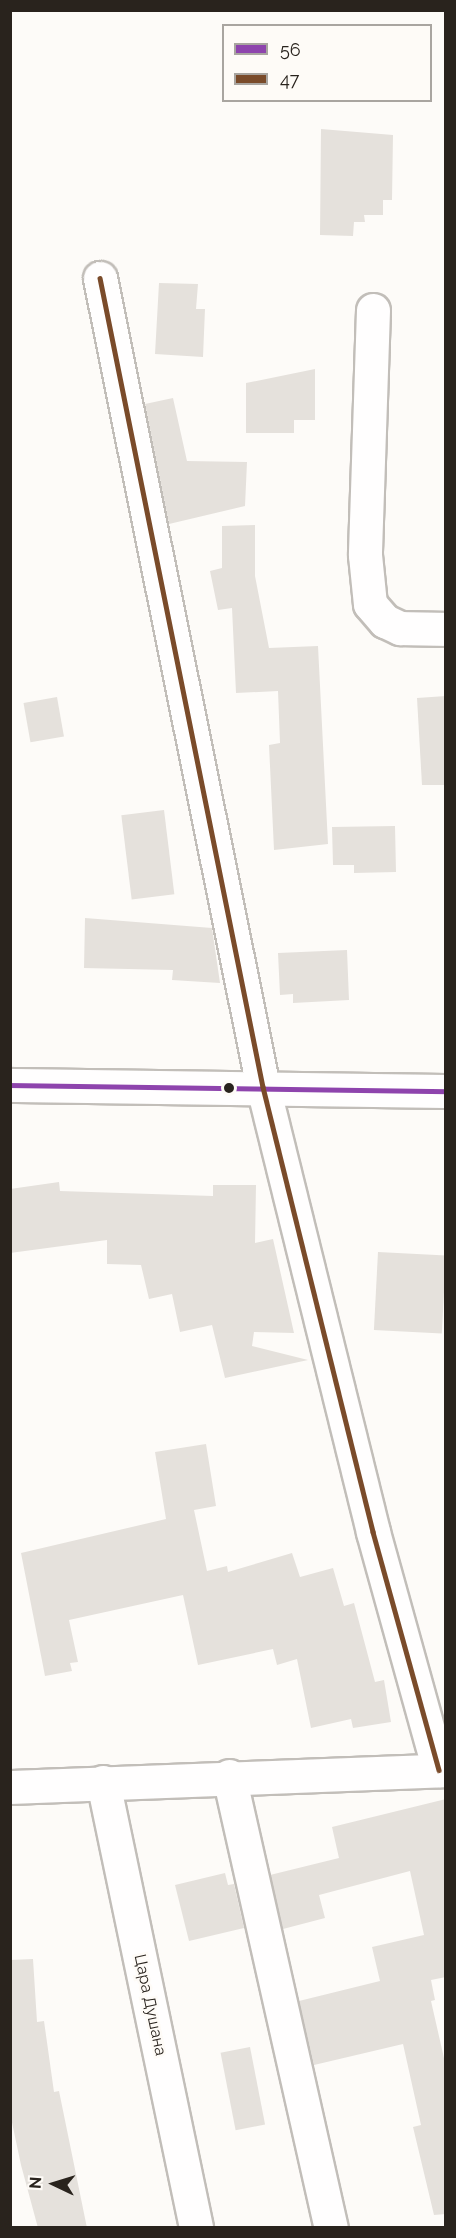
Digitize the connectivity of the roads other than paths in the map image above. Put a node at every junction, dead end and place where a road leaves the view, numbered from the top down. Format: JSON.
{"nodes":[{"id":1,"x":100,"y":278,"type":"dead end"},
{"id":2,"x":373,"y":310,"type":"dead end"},
{"id":3,"x":446,"y":629,"type":"edge"},
{"id":4,"x":10,"y":1085,"type":"edge"},
{"id":5,"x":263,"y":1087,"type":"junction"},
{"id":6,"x":446,"y":1091,"type":"edge"},
{"id":7,"x":442,"y":1770,"type":"edge"},
{"id":8,"x":229,"y":1776,"type":"junction"},
{"id":9,"x":104,"y":1782,"type":"junction"},
{"id":10,"x":10,"y":1787,"type":"edge"},
{"id":11,"x":196,"y":2228,"type":"edge"},
{"id":12,"x":332,"y":2228,"type":"edge"}],
"edges":[{"from":1,"to":5,"type":"street"},
{"from":2,"to":3,"type":"street"},
{"from":4,"to":5,"type":"street"},
{"from":5,"to":6,"type":"street"},
{"from":5,"to":7,"type":"street"},
{"from":7,"to":8,"type":"street"},
{"from":8,"to":9,"type":"street"},
{"from":8,"to":12,"type":"street"},
{"from":9,"to":10,"type":"street"},
{"from":9,"to":11,"type":"street","name":"Цара Душана"}]}
